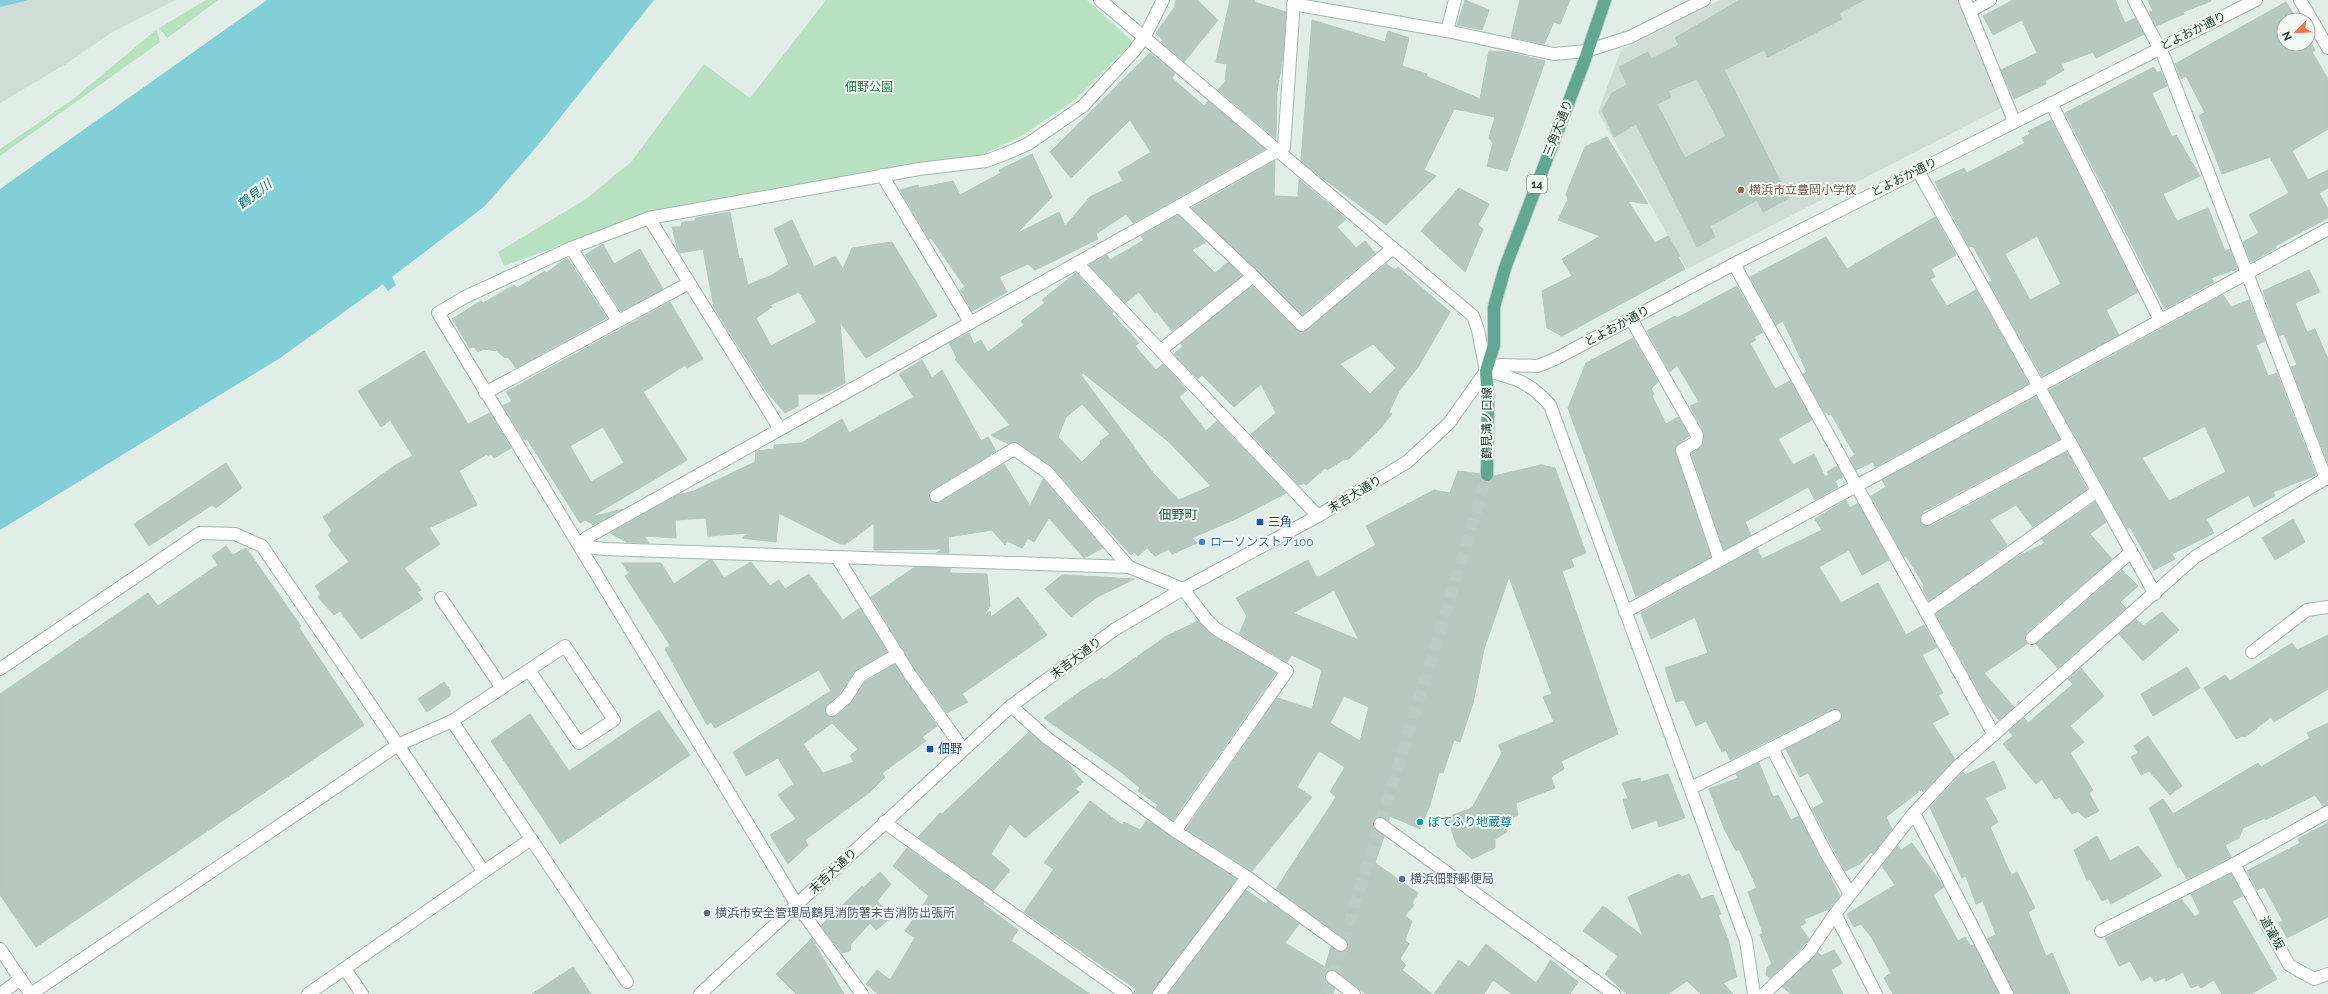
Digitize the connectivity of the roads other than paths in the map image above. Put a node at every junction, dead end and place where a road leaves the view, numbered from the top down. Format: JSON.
{"nodes":[{"id":1,"x":1163,"y":0,"type":"edge"},
{"id":2,"x":1455,"y":0,"type":"edge"},
{"id":3,"x":1605,"y":0,"type":"edge"},
{"id":4,"x":1704,"y":0,"type":"edge"},
{"id":5,"x":1990,"y":0,"type":"edge"},
{"id":6,"x":2134,"y":0,"type":"edge"},
{"id":7,"x":2256,"y":0,"type":"edge"},
{"id":8,"x":2300,"y":0,"type":"edge"},
{"id":9,"x":1103,"y":1,"type":"edge"},
{"id":10,"x":1294,"y":2,"type":"edge"},
{"id":11,"x":1967,"y":5,"type":"edge"},
{"id":12,"x":1447,"y":31,"type":"junction"},
{"id":13,"x":1145,"y":36,"type":"junction"},
{"id":14,"x":2159,"y":48,"type":"junction"},
{"id":15,"x":2328,"y":48,"type":"edge"},
{"id":16,"x":1586,"y":51,"type":"junction"},
{"id":17,"x":2051,"y":103,"type":"junction"},
{"id":18,"x":2014,"y":121,"type":"junction"},
{"id":19,"x":1280,"y":150,"type":"junction"},
{"id":20,"x":1918,"y":171,"type":"junction"},
{"id":21,"x":882,"y":175,"type":"junction"},
{"id":22,"x":1179,"y":206,"type":"junction"},
{"id":23,"x":649,"y":218,"type":"junction"},
{"id":24,"x":2328,"y":228,"type":"edge"},
{"id":25,"x":571,"y":248,"type":"junction"},
{"id":26,"x":1394,"y":248,"type":"junction"},
{"id":27,"x":1077,"y":263,"type":"junction"},
{"id":28,"x":1734,"y":264,"type":"junction"},
{"id":29,"x":2247,"y":272,"type":"junction"},
{"id":30,"x":1253,"y":276,"type":"junction"},
{"id":31,"x":689,"y":283,"type":"junction"},
{"id":32,"x":1631,"y":318,"type":"junction"},
{"id":33,"x":2160,"y":320,"type":"junction"},
{"id":34,"x":618,"y":322,"type":"junction"},
{"id":35,"x":970,"y":322,"type":"junction"},
{"id":36,"x":1161,"y":350,"type":"junction"},
{"id":37,"x":1486,"y":371,"type":"junction"},
{"id":38,"x":2038,"y":385,"type":"junction"},
{"id":39,"x":485,"y":393,"type":"junction"},
{"id":40,"x":780,"y":429,"type":"junction"},
{"id":41,"x":2070,"y":442,"type":"junction"},
{"id":42,"x":1487,"y":475,"type":"tunnel mouth"},
{"id":43,"x":2327,"y":478,"type":"edge"},
{"id":44,"x":1856,"y":486,"type":"junction"},
{"id":45,"x":2097,"y":491,"type":"junction"},
{"id":46,"x":936,"y":496,"type":"dead end"},
{"id":47,"x":1318,"y":516,"type":"junction"},
{"id":48,"x":1927,"y":519,"type":"dead end"},
{"id":49,"x":580,"y":546,"type":"junction"},
{"id":50,"x":2131,"y":552,"type":"junction"},
{"id":51,"x":838,"y":558,"type":"junction"},
{"id":52,"x":1719,"y":558,"type":"junction"},
{"id":53,"x":1129,"y":567,"type":"junction"},
{"id":54,"x":1183,"y":590,"type":"junction"},
{"id":55,"x":2155,"y":594,"type":"junction"},
{"id":56,"x":441,"y":598,"type":"dead end"},
{"id":57,"x":2328,"y":607,"type":"edge"},
{"id":58,"x":1625,"y":612,"type":"junction"},
{"id":59,"x":1926,"y":612,"type":"junction"},
{"id":60,"x":2032,"y":638,"type":"dead end"},
{"id":61,"x":2252,"y":652,"type":"dead end"},
{"id":62,"x":898,"y":654,"type":"junction"},
{"id":63,"x":0,"y":669,"type":"edge"},
{"id":64,"x":529,"y":670,"type":"junction"},
{"id":65,"x":502,"y":688,"type":"junction"},
{"id":66,"x":1011,"y":706,"type":"junction"},
{"id":67,"x":832,"y":710,"type":"dead end"},
{"id":68,"x":1835,"y":716,"type":"dead end"},
{"id":69,"x":452,"y":721,"type":"junction"},
{"id":70,"x":1994,"y":735,"type":"junction"},
{"id":71,"x":398,"y":745,"type":"junction"},
{"id":72,"x":1772,"y":748,"type":"junction"},
{"id":73,"x":963,"y":749,"type":"junction"},
{"id":74,"x":1691,"y":788,"type":"junction"},
{"id":75,"x":2328,"y":812,"type":"edge"},
{"id":76,"x":1914,"y":813,"type":"junction"},
{"id":77,"x":884,"y":822,"type":"junction"},
{"id":78,"x":1380,"y":824,"type":"dead end"},
{"id":79,"x":1175,"y":831,"type":"junction"},
{"id":80,"x":531,"y":839,"type":"junction"},
{"id":81,"x":2234,"y":864,"type":"junction"},
{"id":82,"x":484,"y":872,"type":"junction"},
{"id":83,"x":1247,"y":877,"type":"junction"},
{"id":84,"x":1850,"y":894,"type":"junction"},
{"id":85,"x":797,"y":905,"type":"junction"},
{"id":86,"x":1835,"y":914,"type":"junction"},
{"id":87,"x":2100,"y":931,"type":"dead end"},
{"id":88,"x":1341,"y":945,"type":"dead end"},
{"id":89,"x":0,"y":949,"type":"edge"},
{"id":90,"x":344,"y":968,"type":"junction"},
{"id":91,"x":2328,"y":974,"type":"edge"},
{"id":92,"x":1332,"y":977,"type":"dead end"},
{"id":93,"x":21,"y":980,"type":"junction"},
{"id":94,"x":627,"y":982,"type":"dead end"},
{"id":95,"x":860,"y":993,"type":"edge"},
{"id":96,"x":0,"y":994,"type":"edge"},
{"id":97,"x":31,"y":994,"type":"edge"},
{"id":98,"x":308,"y":994,"type":"edge"},
{"id":99,"x":362,"y":994,"type":"edge"},
{"id":100,"x":700,"y":994,"type":"edge"},
{"id":101,"x":1126,"y":994,"type":"edge"},
{"id":102,"x":1159,"y":994,"type":"edge"},
{"id":103,"x":1354,"y":994,"type":"edge"},
{"id":104,"x":1614,"y":994,"type":"edge"},
{"id":105,"x":1754,"y":994,"type":"edge"},
{"id":106,"x":1764,"y":994,"type":"edge"},
{"id":107,"x":1876,"y":994,"type":"edge"},
{"id":108,"x":2007,"y":994,"type":"edge"}],
"edges":[{"from":1,"to":13,"type":"street"},
{"from":2,"to":12,"type":"street"},
{"from":3,"to":16,"type":"main road","name":"三角大通り","number":"14"},
{"from":4,"to":16,"type":"street"},
{"from":5,"to":11,"type":"street"},
{"from":6,"to":14,"type":"street"},
{"from":7,"to":14,"type":"street","name":"とよおか通り"},
{"from":8,"to":15,"type":"street"},
{"from":9,"to":13,"type":"street"},
{"from":10,"to":12,"type":"street"},
{"from":10,"to":19,"type":"street"},
{"from":11,"to":18,"type":"street"},
{"from":12,"to":16,"type":"street"},
{"from":13,"to":19,"type":"street"},
{"from":13,"to":21,"type":"street"},
{"from":14,"to":17,"type":"street","name":"とよおか通り"},
{"from":14,"to":29,"type":"street"},
{"from":16,"to":37,"type":"main road","name":"三角大通り","number":"14"},
{"from":17,"to":18,"type":"street","name":"とよおか通り"},
{"from":17,"to":33,"type":"street"},
{"from":18,"to":20,"type":"street","name":"とよおか通り"},
{"from":19,"to":22,"type":"street"},
{"from":19,"to":26,"type":"street"},
{"from":20,"to":28,"type":"street","name":"とよおか通り"},
{"from":20,"to":38,"type":"street"},
{"from":21,"to":23,"type":"street"},
{"from":21,"to":35,"type":"street"},
{"from":22,"to":27,"type":"street"},
{"from":22,"to":30,"type":"street"},
{"from":23,"to":25,"type":"street"},
{"from":23,"to":31,"type":"street"},
{"from":24,"to":29,"type":"street"},
{"from":25,"to":34,"type":"street"},
{"from":25,"to":39,"type":"street"},
{"from":26,"to":30,"type":"street"},
{"from":26,"to":37,"type":"street"},
{"from":27,"to":35,"type":"street"},
{"from":27,"to":36,"type":"street"},
{"from":28,"to":32,"type":"street","name":"とよおか通り"},
{"from":28,"to":44,"type":"street"},
{"from":29,"to":33,"type":"street"},
{"from":29,"to":43,"type":"street"},
{"from":30,"to":36,"type":"street"},
{"from":31,"to":34,"type":"street"},
{"from":31,"to":40,"type":"street"},
{"from":32,"to":37,"type":"street","name":"とよおか通り"},
{"from":32,"to":52,"type":"street"},
{"from":33,"to":38,"type":"street"},
{"from":34,"to":39,"type":"street"},
{"from":35,"to":40,"type":"street"},
{"from":36,"to":47,"type":"street"},
{"from":37,"to":42,"type":"main road","name":"鶴見溝ノ口線","number":"14"},
{"from":37,"to":47,"type":"street","name":"末吉大通り"},
{"from":37,"to":58,"type":"street"},
{"from":38,"to":41,"type":"street"},
{"from":38,"to":44,"type":"street"},
{"from":39,"to":49,"type":"street"},
{"from":40,"to":49,"type":"street"},
{"from":41,"to":45,"type":"street"},
{"from":41,"to":48,"type":"street"},
{"from":43,"to":55,"type":"street"},
{"from":44,"to":52,"type":"street"},
{"from":44,"to":59,"type":"street"},
{"from":45,"to":50,"type":"street"},
{"from":45,"to":59,"type":"street"},
{"from":46,"to":53,"type":"street"},
{"from":47,"to":54,"type":"street","name":"末吉大通り"},
{"from":49,"to":51,"type":"street"},
{"from":49,"to":85,"type":"street"},
{"from":50,"to":55,"type":"street"},
{"from":50,"to":60,"type":"street"},
{"from":51,"to":53,"type":"street"},
{"from":51,"to":62,"type":"street"},
{"from":52,"to":58,"type":"street"},
{"from":53,"to":54,"type":"street"},
{"from":54,"to":66,"type":"street","name":"末吉大通り"},
{"from":54,"to":79,"type":"street"},
{"from":55,"to":70,"type":"street"},
{"from":56,"to":65,"type":"street"},
{"from":57,"to":61,"type":"street"},
{"from":58,"to":74,"type":"street"},
{"from":59,"to":70,"type":"street"},
{"from":62,"to":67,"type":"street"},
{"from":62,"to":73,"type":"street"},
{"from":63,"to":71,"type":"street"},
{"from":64,"to":64,"type":"street"},
{"from":64,"to":65,"type":"street"},
{"from":65,"to":69,"type":"street"},
{"from":66,"to":73,"type":"street","name":"末吉大通り"},
{"from":66,"to":79,"type":"street"},
{"from":68,"to":72,"type":"street"},
{"from":69,"to":71,"type":"street"},
{"from":69,"to":80,"type":"street"},
{"from":70,"to":76,"type":"street"},
{"from":71,"to":82,"type":"street"},
{"from":71,"to":97,"type":"street"},
{"from":72,"to":74,"type":"street"},
{"from":72,"to":84,"type":"street"},
{"from":73,"to":77,"type":"street","name":"末吉大通り"},
{"from":74,"to":105,"type":"street"},
{"from":75,"to":81,"type":"street"},
{"from":76,"to":84,"type":"street"},
{"from":76,"to":108,"type":"street"},
{"from":77,"to":85,"type":"street","name":"末吉大通り"},
{"from":77,"to":101,"type":"street"},
{"from":78,"to":104,"type":"street"},
{"from":79,"to":83,"type":"street"},
{"from":80,"to":82,"type":"street"},
{"from":80,"to":94,"type":"street"},
{"from":81,"to":87,"type":"street"},
{"from":81,"to":91,"type":"street","name":"道灌坂"},
{"from":82,"to":90,"type":"street"},
{"from":83,"to":88,"type":"street"},
{"from":83,"to":102,"type":"street"},
{"from":84,"to":86,"type":"street"},
{"from":85,"to":95,"type":"street"},
{"from":85,"to":100,"type":"street","name":"末吉大通り"},
{"from":86,"to":106,"type":"street"},
{"from":86,"to":107,"type":"street"},
{"from":89,"to":93,"type":"street"},
{"from":90,"to":98,"type":"street"},
{"from":90,"to":99,"type":"street"},
{"from":92,"to":103,"type":"street"},
{"from":93,"to":96,"type":"street"},
{"from":93,"to":97,"type":"street"}]}
